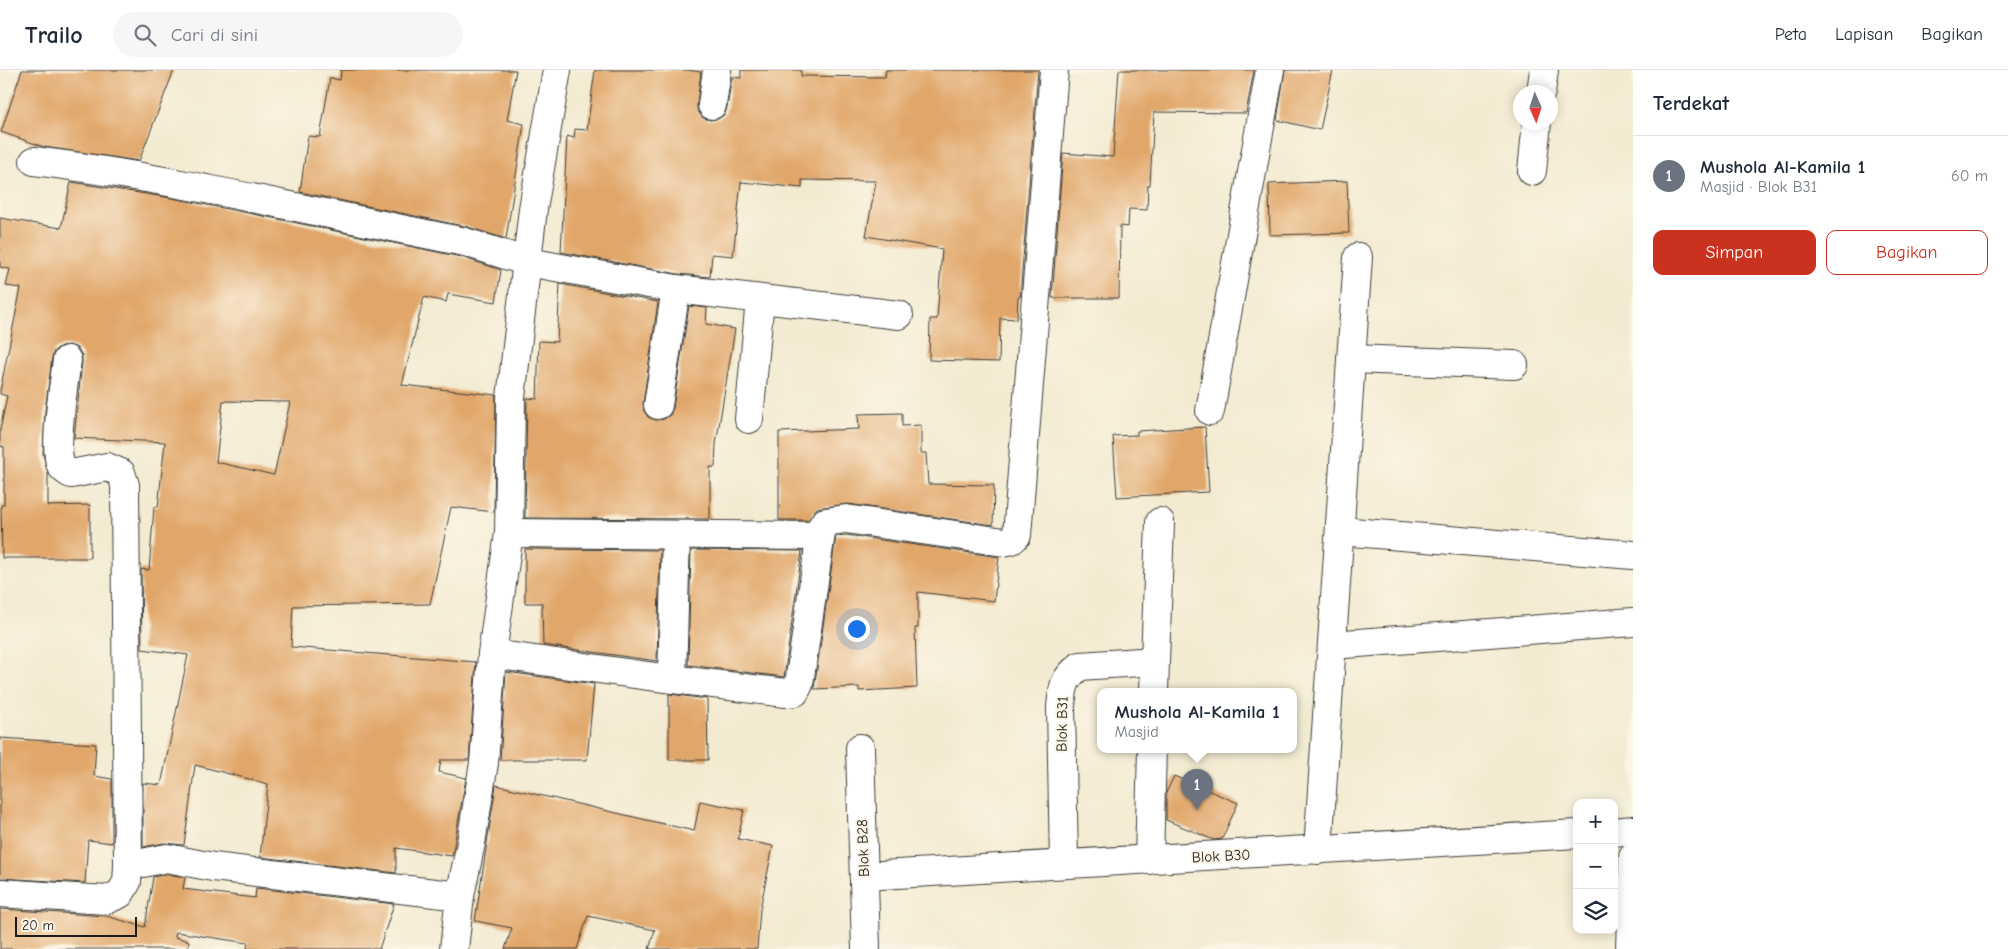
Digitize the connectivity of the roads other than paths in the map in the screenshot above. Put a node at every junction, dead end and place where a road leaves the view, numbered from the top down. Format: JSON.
{"nodes":[{"id":1,"x":558,"y":70,"type":"edge"},
{"id":2,"x":717,"y":70,"type":"edge"},
{"id":3,"x":1054,"y":70,"type":"edge"},
{"id":4,"x":1270,"y":70,"type":"edge"},
{"id":5,"x":1544,"y":70,"type":"edge"},
{"id":6,"x":1542,"y":85,"type":"edge"},
{"id":7,"x":712,"y":105,"type":"dead end"},
{"id":8,"x":1536,"y":130,"type":"edge"},
{"id":9,"x":34,"y":161,"type":"dead end"},
{"id":10,"x":1532,"y":171,"type":"dead end"},
{"id":11,"x":1358,"y":257,"type":"dead end"},
{"id":12,"x":528,"y":262,"type":"junction"},
{"id":13,"x":676,"y":289,"type":"junction"},
{"id":14,"x":760,"y":299,"type":"junction"},
{"id":15,"x":899,"y":315,"type":"dead end"},
{"id":16,"x":1351,"y":359,"type":"junction"},
{"id":17,"x":67,"y":360,"type":"dead end"},
{"id":18,"x":1514,"y":365,"type":"dead end"},
{"id":19,"x":658,"y":405,"type":"dead end"},
{"id":20,"x":1210,"y":411,"type":"dead end"},
{"id":21,"x":749,"y":419,"type":"dead end"},
{"id":22,"x":1160,"y":522,"type":"dead end"},
{"id":23,"x":1340,"y":531,"type":"junction"},
{"id":24,"x":509,"y":533,"type":"junction"},
{"id":25,"x":676,"y":535,"type":"junction"},
{"id":26,"x":820,"y":536,"type":"junction"},
{"id":27,"x":1633,"y":555,"type":"edge"},
{"id":28,"x":1633,"y":622,"type":"edge"},
{"id":29,"x":1332,"y":645,"type":"junction"},
{"id":30,"x":492,"y":654,"type":"junction"},
{"id":31,"x":1155,"y":661,"type":"junction"},
{"id":32,"x":672,"y":679,"type":"junction"},
{"id":33,"x":1154,"y":688,"type":"edge"},
{"id":34,"x":860,"y":748,"type":"dead end"},
{"id":35,"x":1152,"y":753,"type":"edge"},
{"id":36,"x":1633,"y":830,"type":"edge"},
{"id":37,"x":1618,"y":832,"type":"edge"},
{"id":38,"x":1573,"y":834,"type":"edge"},
{"id":39,"x":1318,"y":850,"type":"junction"},
{"id":40,"x":1633,"y":857,"type":"edge"},
{"id":41,"x":1149,"y":860,"type":"junction"},
{"id":42,"x":1064,"y":863,"type":"junction"},
{"id":43,"x":128,"y":866,"type":"junction"},
{"id":44,"x":864,"y":876,"type":"junction"},
{"id":45,"x":0,"y":894,"type":"edge"},
{"id":46,"x":460,"y":896,"type":"junction"},
{"id":47,"x":454,"y":949,"type":"edge"},
{"id":48,"x":866,"y":949,"type":"edge"},
{"id":49,"x":1630,"y":949,"type":"edge"}],
"edges":[{"from":1,"to":12,"type":"street"},
{"from":2,"to":7,"type":"street"},
{"from":3,"to":26,"type":"street"},
{"from":4,"to":20,"type":"street"},
{"from":5,"to":6,"type":"street"},
{"from":8,"to":10,"type":"street"},
{"from":9,"to":12,"type":"street"},
{"from":11,"to":16,"type":"street"},
{"from":12,"to":13,"type":"street"},
{"from":12,"to":24,"type":"street"},
{"from":13,"to":14,"type":"street"},
{"from":13,"to":19,"type":"street"},
{"from":14,"to":15,"type":"street"},
{"from":14,"to":21,"type":"street"},
{"from":16,"to":18,"type":"street"},
{"from":16,"to":23,"type":"street"},
{"from":17,"to":43,"type":"street"},
{"from":22,"to":31,"type":"street"},
{"from":23,"to":27,"type":"street"},
{"from":23,"to":29,"type":"street"},
{"from":24,"to":25,"type":"street"},
{"from":24,"to":30,"type":"street"},
{"from":25,"to":26,"type":"street"},
{"from":25,"to":32,"type":"street"},
{"from":26,"to":32,"type":"street"},
{"from":28,"to":29,"type":"street"},
{"from":29,"to":39,"type":"street"},
{"from":30,"to":32,"type":"street"},
{"from":30,"to":46,"type":"street"},
{"from":31,"to":33,"type":"street"},
{"from":31,"to":42,"type":"street","name":"Blok B31"},
{"from":34,"to":44,"type":"street","name":"Blok B28"},
{"from":35,"to":41,"type":"street"},
{"from":36,"to":37,"type":"street"},
{"from":38,"to":39,"type":"street","name":"Blok B30"},
{"from":39,"to":41,"type":"street","name":"Blok B30"},
{"from":40,"to":49,"type":"street"},
{"from":41,"to":42,"type":"street","name":"Blok B30"},
{"from":42,"to":44,"type":"street","name":"Blok B30"},
{"from":43,"to":45,"type":"street"},
{"from":43,"to":46,"type":"street"},
{"from":44,"to":48,"type":"street","name":"Blok B28"},
{"from":46,"to":47,"type":"street"}]}
